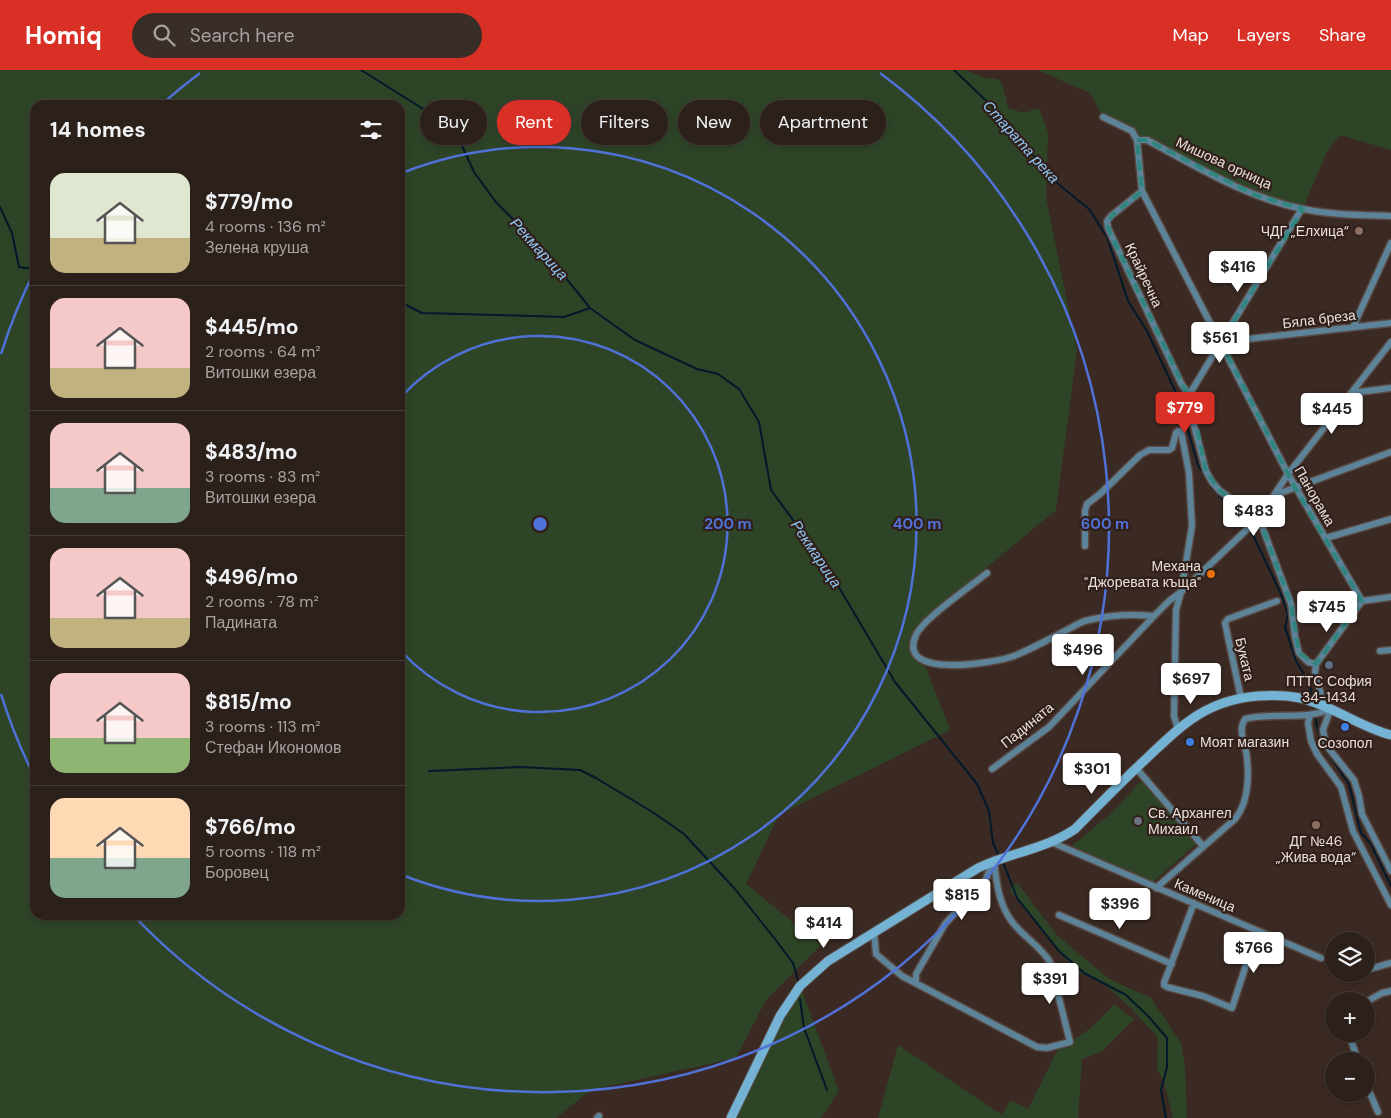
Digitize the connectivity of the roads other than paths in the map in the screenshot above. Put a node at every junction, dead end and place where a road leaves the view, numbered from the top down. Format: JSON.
{"nodes":[{"id":1,"x":1103,"y":117,"type":"dead end"},
{"id":2,"x":1137,"y":140,"type":"junction"},
{"id":3,"x":1142,"y":191,"type":"junction"},
{"id":4,"x":1303,"y":209,"type":"junction"},
{"id":5,"x":1391,"y":216,"type":"edge"},
{"id":6,"x":1391,"y":244,"type":"edge"},
{"id":7,"x":1391,"y":323,"type":"edge"},
{"id":8,"x":1353,"y":327,"type":"junction"},
{"id":9,"x":1221,"y":342,"type":"junction"},
{"id":10,"x":1391,"y":342,"type":"edge"},
{"id":11,"x":1391,"y":388,"type":"edge"},
{"id":12,"x":1350,"y":393,"type":"junction"},
{"id":13,"x":1189,"y":395,"type":"junction"},
{"id":14,"x":1391,"y":452,"type":"edge"},
{"id":15,"x":1288,"y":474,"type":"junction"},
{"id":16,"x":1296,"y":487,"type":"junction"},
{"id":17,"x":1274,"y":496,"type":"junction"},
{"id":18,"x":1259,"y":518,"type":"junction"},
{"id":19,"x":1391,"y":519,"type":"edge"},
{"id":20,"x":1326,"y":538,"type":"junction"},
{"id":21,"x":1085,"y":546,"type":"dead end"},
{"id":22,"x":987,"y":573,"type":"dead end"},
{"id":23,"x":1181,"y":592,"type":"junction"},
{"id":24,"x":1391,"y":597,"type":"edge"},
{"id":25,"x":1277,"y":601,"type":"dead end"},
{"id":26,"x":1362,"y":601,"type":"junction"},
{"id":27,"x":1154,"y":616,"type":"junction"},
{"id":28,"x":1391,"y":650,"type":"edge"},
{"id":29,"x":1380,"y":651,"type":"dead end"},
{"id":30,"x":1316,"y":664,"type":"junction"},
{"id":31,"x":1241,"y":698,"type":"junction"},
{"id":32,"x":1325,"y":707,"type":"junction"},
{"id":33,"x":1310,"y":715,"type":"junction"},
{"id":34,"x":1178,"y":729,"type":"junction"},
{"id":35,"x":1391,"y":735,"type":"edge"},
{"id":36,"x":1136,"y":768,"type":"junction"},
{"id":37,"x":992,"y":769,"type":"dead end"},
{"id":38,"x":1051,"y":842,"type":"junction"},
{"id":39,"x":1203,"y":846,"type":"junction"},
{"id":40,"x":998,"y":859,"type":"junction"},
{"id":41,"x":1391,"y":871,"type":"edge"},
{"id":42,"x":1156,"y":888,"type":"junction"},
{"id":43,"x":1194,"y":903,"type":"junction"},
{"id":44,"x":1391,"y":905,"type":"edge"},
{"id":45,"x":1059,"y":915,"type":"dead end"},
{"id":46,"x":1255,"y":930,"type":"junction"},
{"id":47,"x":874,"y":931,"type":"junction"},
{"id":48,"x":1321,"y":958,"type":"dead end"},
{"id":49,"x":1391,"y":962,"type":"edge"},
{"id":50,"x":1172,"y":964,"type":"junction"},
{"id":51,"x":1375,"y":967,"type":"edge"},
{"id":52,"x":916,"y":982,"type":"junction"},
{"id":53,"x":1391,"y":991,"type":"edge"},
{"id":54,"x":1375,"y":997,"type":"edge"},
{"id":55,"x":1374,"y":1102,"type":"edge"},
{"id":56,"x":1378,"y":1112,"type":"dead end"},
{"id":57,"x":732,"y":1118,"type":"edge"}],
"edges":[{"from":1,"to":2,"type":"street"},
{"from":2,"to":3,"type":"street","name":"Панорама"},
{"from":2,"to":4,"type":"street","name":"Мишова орница"},
{"from":3,"to":9,"type":"street","name":"Панорама"},
{"from":3,"to":13,"type":"street","name":"Крайречна"},
{"from":4,"to":5,"type":"street","name":"Мишова орница"},
{"from":4,"to":9,"type":"street"},
{"from":6,"to":8,"type":"street"},
{"from":7,"to":8,"type":"street","name":"Бяла бреза"},
{"from":8,"to":9,"type":"street","name":"Бяла бреза"},
{"from":9,"to":13,"type":"street"},
{"from":9,"to":15,"type":"street","name":"Панорама"},
{"from":10,"to":12,"type":"street","name":"Падината"},
{"from":11,"to":12,"type":"street"},
{"from":12,"to":15,"type":"street","name":"Падината"},
{"from":13,"to":18,"type":"street","name":"Крайречна"},
{"from":14,"to":16,"type":"street"},
{"from":15,"to":16,"type":"street","name":"Панорама"},
{"from":15,"to":17,"type":"street","name":"Падината"},
{"from":16,"to":17,"type":"street"},
{"from":16,"to":20,"type":"street","name":"Панорама"},
{"from":17,"to":18,"type":"street","name":"Падината"},
{"from":18,"to":23,"type":"street","name":"Падината"},
{"from":18,"to":30,"type":"street"},
{"from":19,"to":20,"type":"street"},
{"from":20,"to":26,"type":"street","name":"Панорама"},
{"from":21,"to":23,"type":"street"},
{"from":22,"to":27,"type":"street"},
{"from":23,"to":27,"type":"street","name":"Падината"},
{"from":23,"to":34,"type":"street"},
{"from":24,"to":26,"type":"street"},
{"from":25,"to":31,"type":"street","name":"Буката"},
{"from":26,"to":30,"type":"street"},
{"from":27,"to":37,"type":"street","name":"Падината"},
{"from":28,"to":29,"type":"street"},
{"from":30,"to":32,"type":"street"},
{"from":31,"to":32,"type":"street"},
{"from":31,"to":34,"type":"street"},
{"from":32,"to":33,"type":"street"},
{"from":32,"to":35,"type":"street"},
{"from":32,"to":41,"type":"street"},
{"from":33,"to":39,"type":"street"},
{"from":33,"to":44,"type":"street"},
{"from":34,"to":36,"type":"street"},
{"from":36,"to":38,"type":"street"},
{"from":36,"to":39,"type":"street"},
{"from":38,"to":40,"type":"street"},
{"from":38,"to":42,"type":"street","name":"Каменица"},
{"from":39,"to":42,"type":"street"},
{"from":40,"to":47,"type":"street"},
{"from":40,"to":52,"type":"street"},
{"from":40,"to":52,"type":"street"},
{"from":42,"to":43,"type":"street","name":"Каменица"},
{"from":43,"to":46,"type":"street","name":"Каменица"},
{"from":43,"to":50,"type":"street"},
{"from":45,"to":50,"type":"street"},
{"from":46,"to":48,"type":"street","name":"Каменица"},
{"from":46,"to":50,"type":"street"},
{"from":47,"to":52,"type":"street"},
{"from":47,"to":57,"type":"street"},
{"from":49,"to":51,"type":"street"},
{"from":53,"to":54,"type":"street"},
{"from":55,"to":56,"type":"street"}]}
